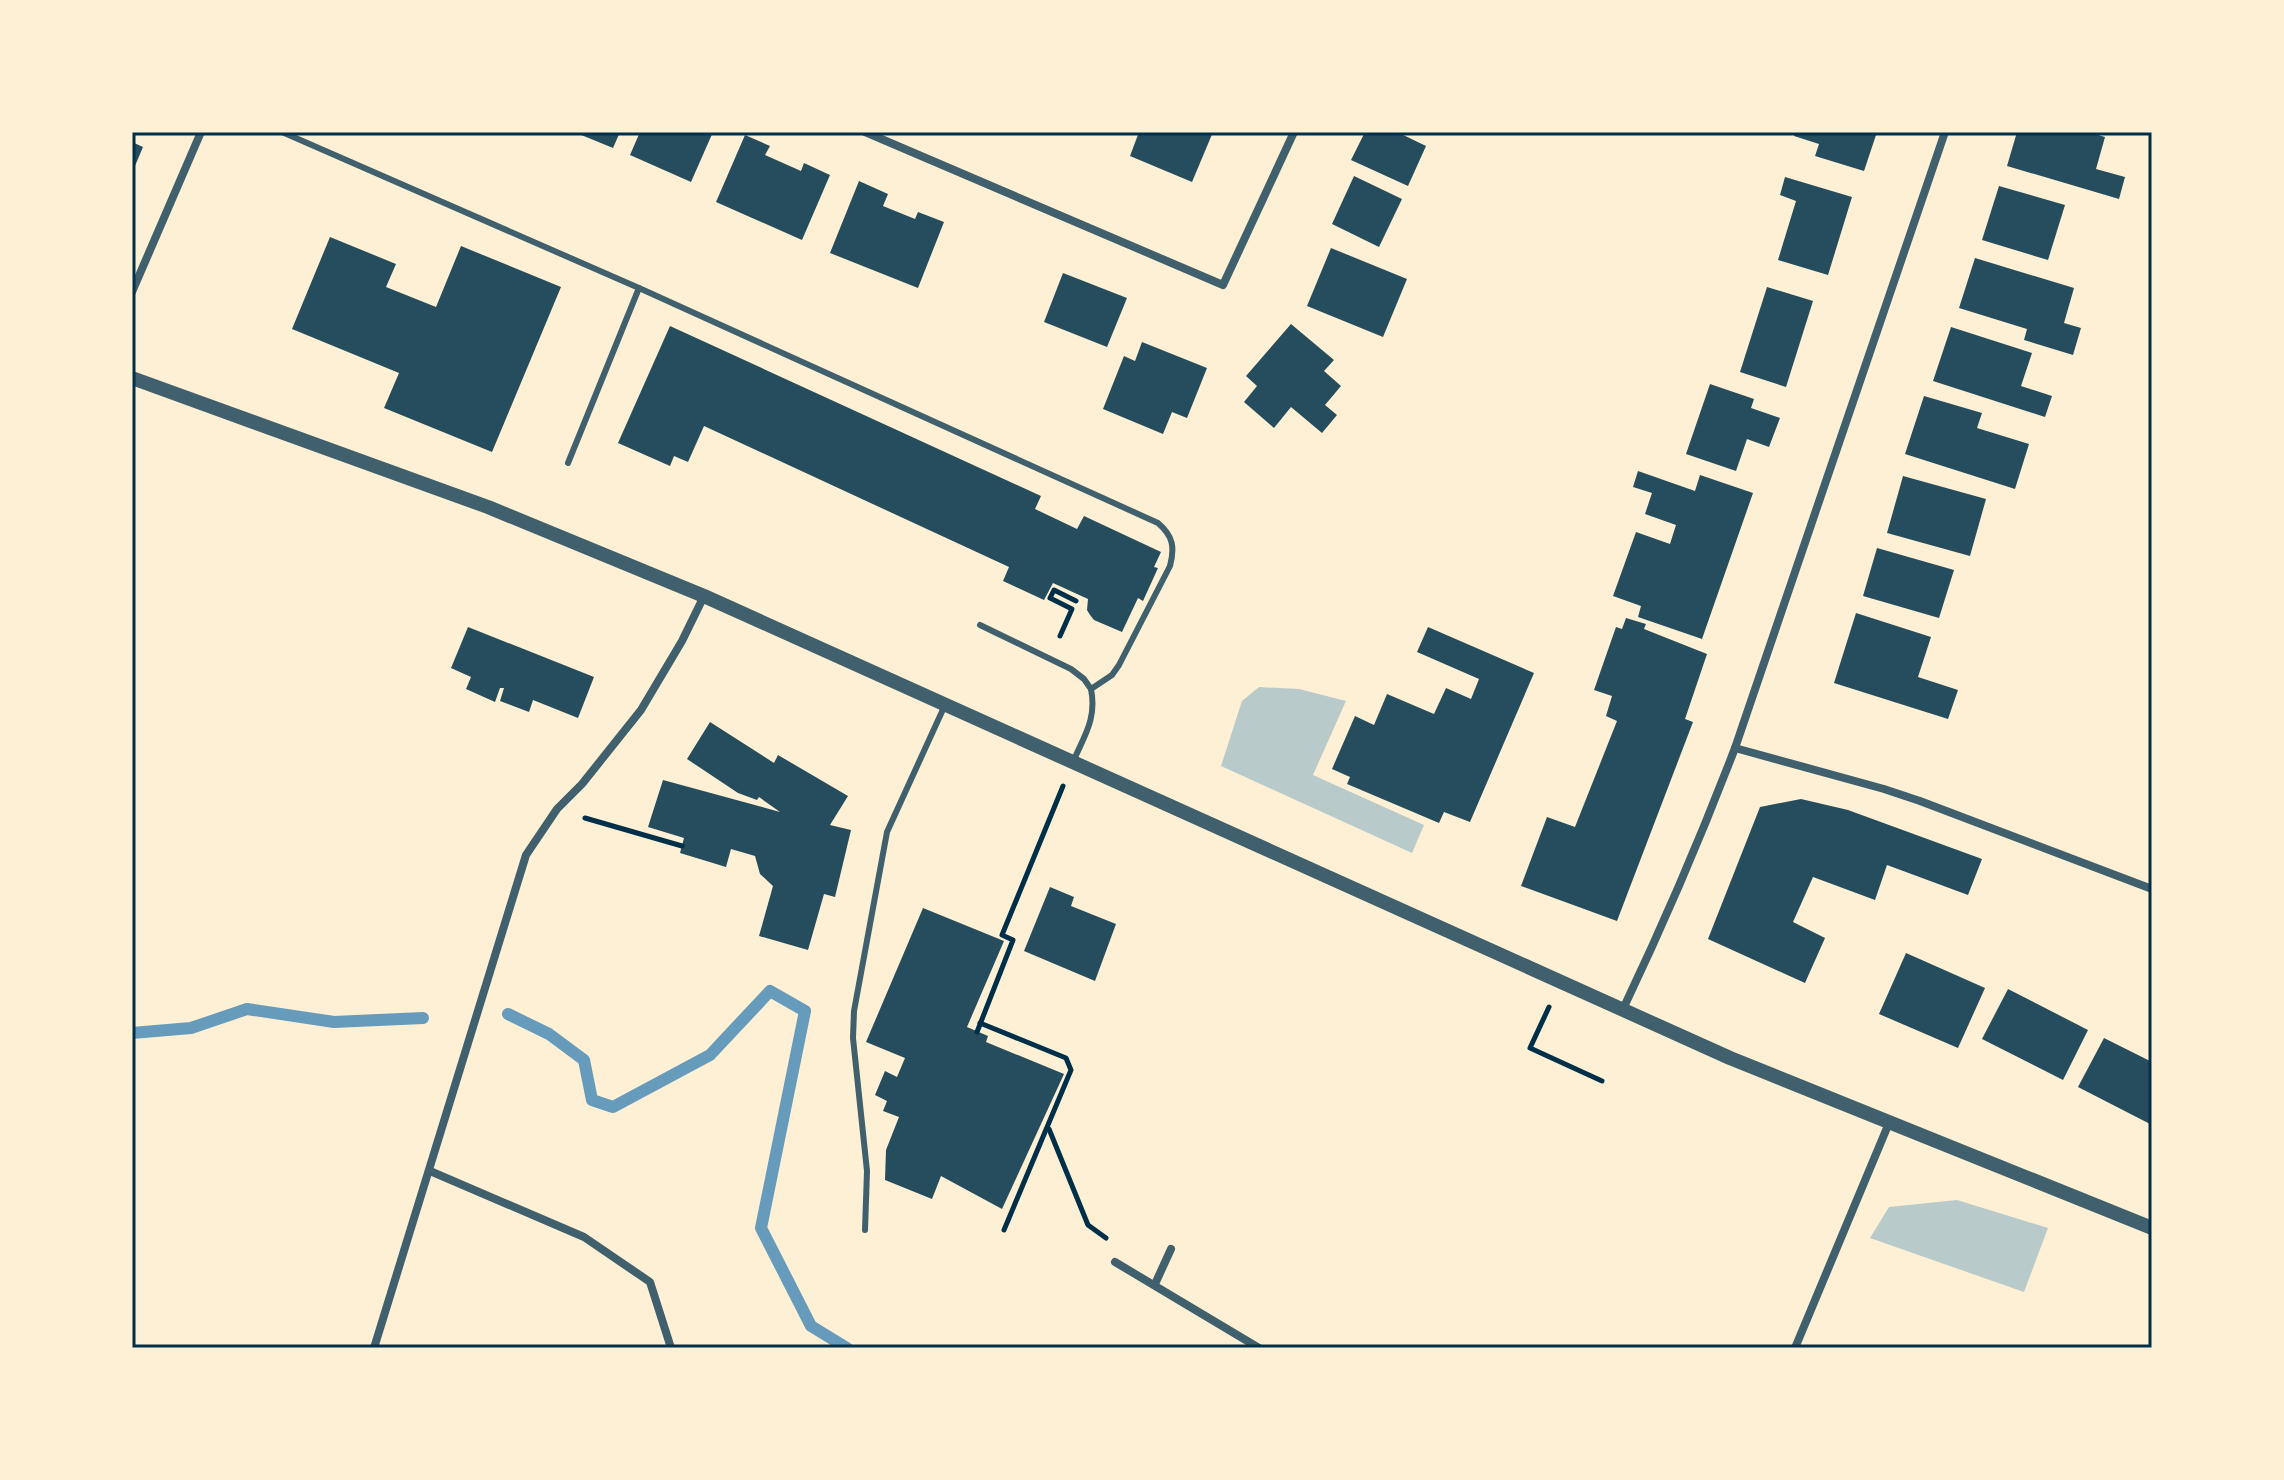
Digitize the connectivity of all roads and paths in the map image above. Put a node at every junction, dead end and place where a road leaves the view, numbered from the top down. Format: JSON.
{"nodes":[{"id":1,"x":201,"y":132,"type":"edge"},
{"id":2,"x":282,"y":132,"type":"edge"},
{"id":3,"x":865,"y":132,"type":"edge"},
{"id":4,"x":1294,"y":132,"type":"edge"},
{"id":5,"x":1945,"y":132,"type":"edge"},
{"id":6,"x":639,"y":288,"type":"junction"},
{"id":7,"x":132,"y":292,"type":"edge"},
{"id":8,"x":132,"y":378,"type":"edge"},
{"id":9,"x":568,"y":463,"type":"dead end"},
{"id":10,"x":704,"y":596,"type":"junction"},
{"id":11,"x":1072,"y":609,"type":"junction"},
{"id":12,"x":980,"y":625,"type":"dead end"},
{"id":13,"x":1050,"y":659,"type":"junction"},
{"id":14,"x":1091,"y":689,"type":"junction"},
{"id":15,"x":945,"y":705,"type":"junction"},
{"id":16,"x":1735,"y":748,"type":"junction"},
{"id":17,"x":1073,"y":762,"type":"junction"},
{"id":18,"x":557,"y":809,"type":"junction"},
{"id":19,"x":1051,"y":814,"type":"dead end"},
{"id":20,"x":682,"y":846,"type":"dead end"},
{"id":21,"x":2152,"y":889,"type":"edge"},
{"id":22,"x":1561,"y":981,"type":"junction"},
{"id":23,"x":1623,"y":1009,"type":"junction"},
{"id":24,"x":980,"y":1023,"type":"junction"},
{"id":25,"x":977,"y":1032,"type":"dead end"},
{"id":26,"x":1602,"y":1081,"type":"dead end"},
{"id":27,"x":1889,"y":1123,"type":"junction"},
{"id":28,"x":1048,"y":1128,"type":"junction"},
{"id":29,"x":430,"y":1171,"type":"junction"},
{"id":30,"x":2152,"y":1228,"type":"edge"},
{"id":31,"x":865,"y":1230,"type":"dead end"},
{"id":32,"x":1004,"y":1230,"type":"dead end"},
{"id":33,"x":1171,"y":1249,"type":"dead end"},
{"id":34,"x":1115,"y":1262,"type":"joint"},
{"id":35,"x":1155,"y":1284,"type":"junction"},
{"id":36,"x":374,"y":1348,"type":"edge"},
{"id":37,"x":671,"y":1348,"type":"edge"},
{"id":38,"x":1259,"y":1348,"type":"edge"},
{"id":39,"x":1795,"y":1348,"type":"edge"}],
"edges":[{"from":1,"to":7,"type":"street"},
{"from":2,"to":6,"type":"lane"},
{"from":3,"to":4,"type":"street"},
{"from":5,"to":16,"type":"street"},
{"from":6,"to":9,"type":"lane"},
{"from":6,"to":14,"type":"lane"},
{"from":8,"to":10,"type":"street"},
{"from":10,"to":15,"type":"street"},
{"from":10,"to":18,"type":"street"},
{"from":11,"to":11,"type":"path"},
{"from":11,"to":13,"type":"path"},
{"from":12,"to":13,"type":"lane"},
{"from":13,"to":14,"type":"lane"},
{"from":14,"to":17,"type":"lane"},
{"from":15,"to":17,"type":"street"},
{"from":15,"to":31,"type":"lane"},
{"from":16,"to":21,"type":"street"},
{"from":16,"to":23,"type":"street"},
{"from":17,"to":22,"type":"street"},
{"from":18,"to":20,"type":"path"},
{"from":18,"to":29,"type":"street"},
{"from":19,"to":24,"type":"path"},
{"from":22,"to":23,"type":"street"},
{"from":22,"to":26,"type":"path"},
{"from":23,"to":27,"type":"street"},
{"from":24,"to":25,"type":"path"},
{"from":24,"to":28,"type":"path"},
{"from":27,"to":30,"type":"street"},
{"from":27,"to":39,"type":"street"},
{"from":28,"to":32,"type":"path"},
{"from":28,"to":34,"type":"path"},
{"from":29,"to":36,"type":"street"},
{"from":29,"to":37,"type":"street"},
{"from":33,"to":35,"type":"street"},
{"from":34,"to":35,"type":"street"},
{"from":35,"to":38,"type":"street"}]}
